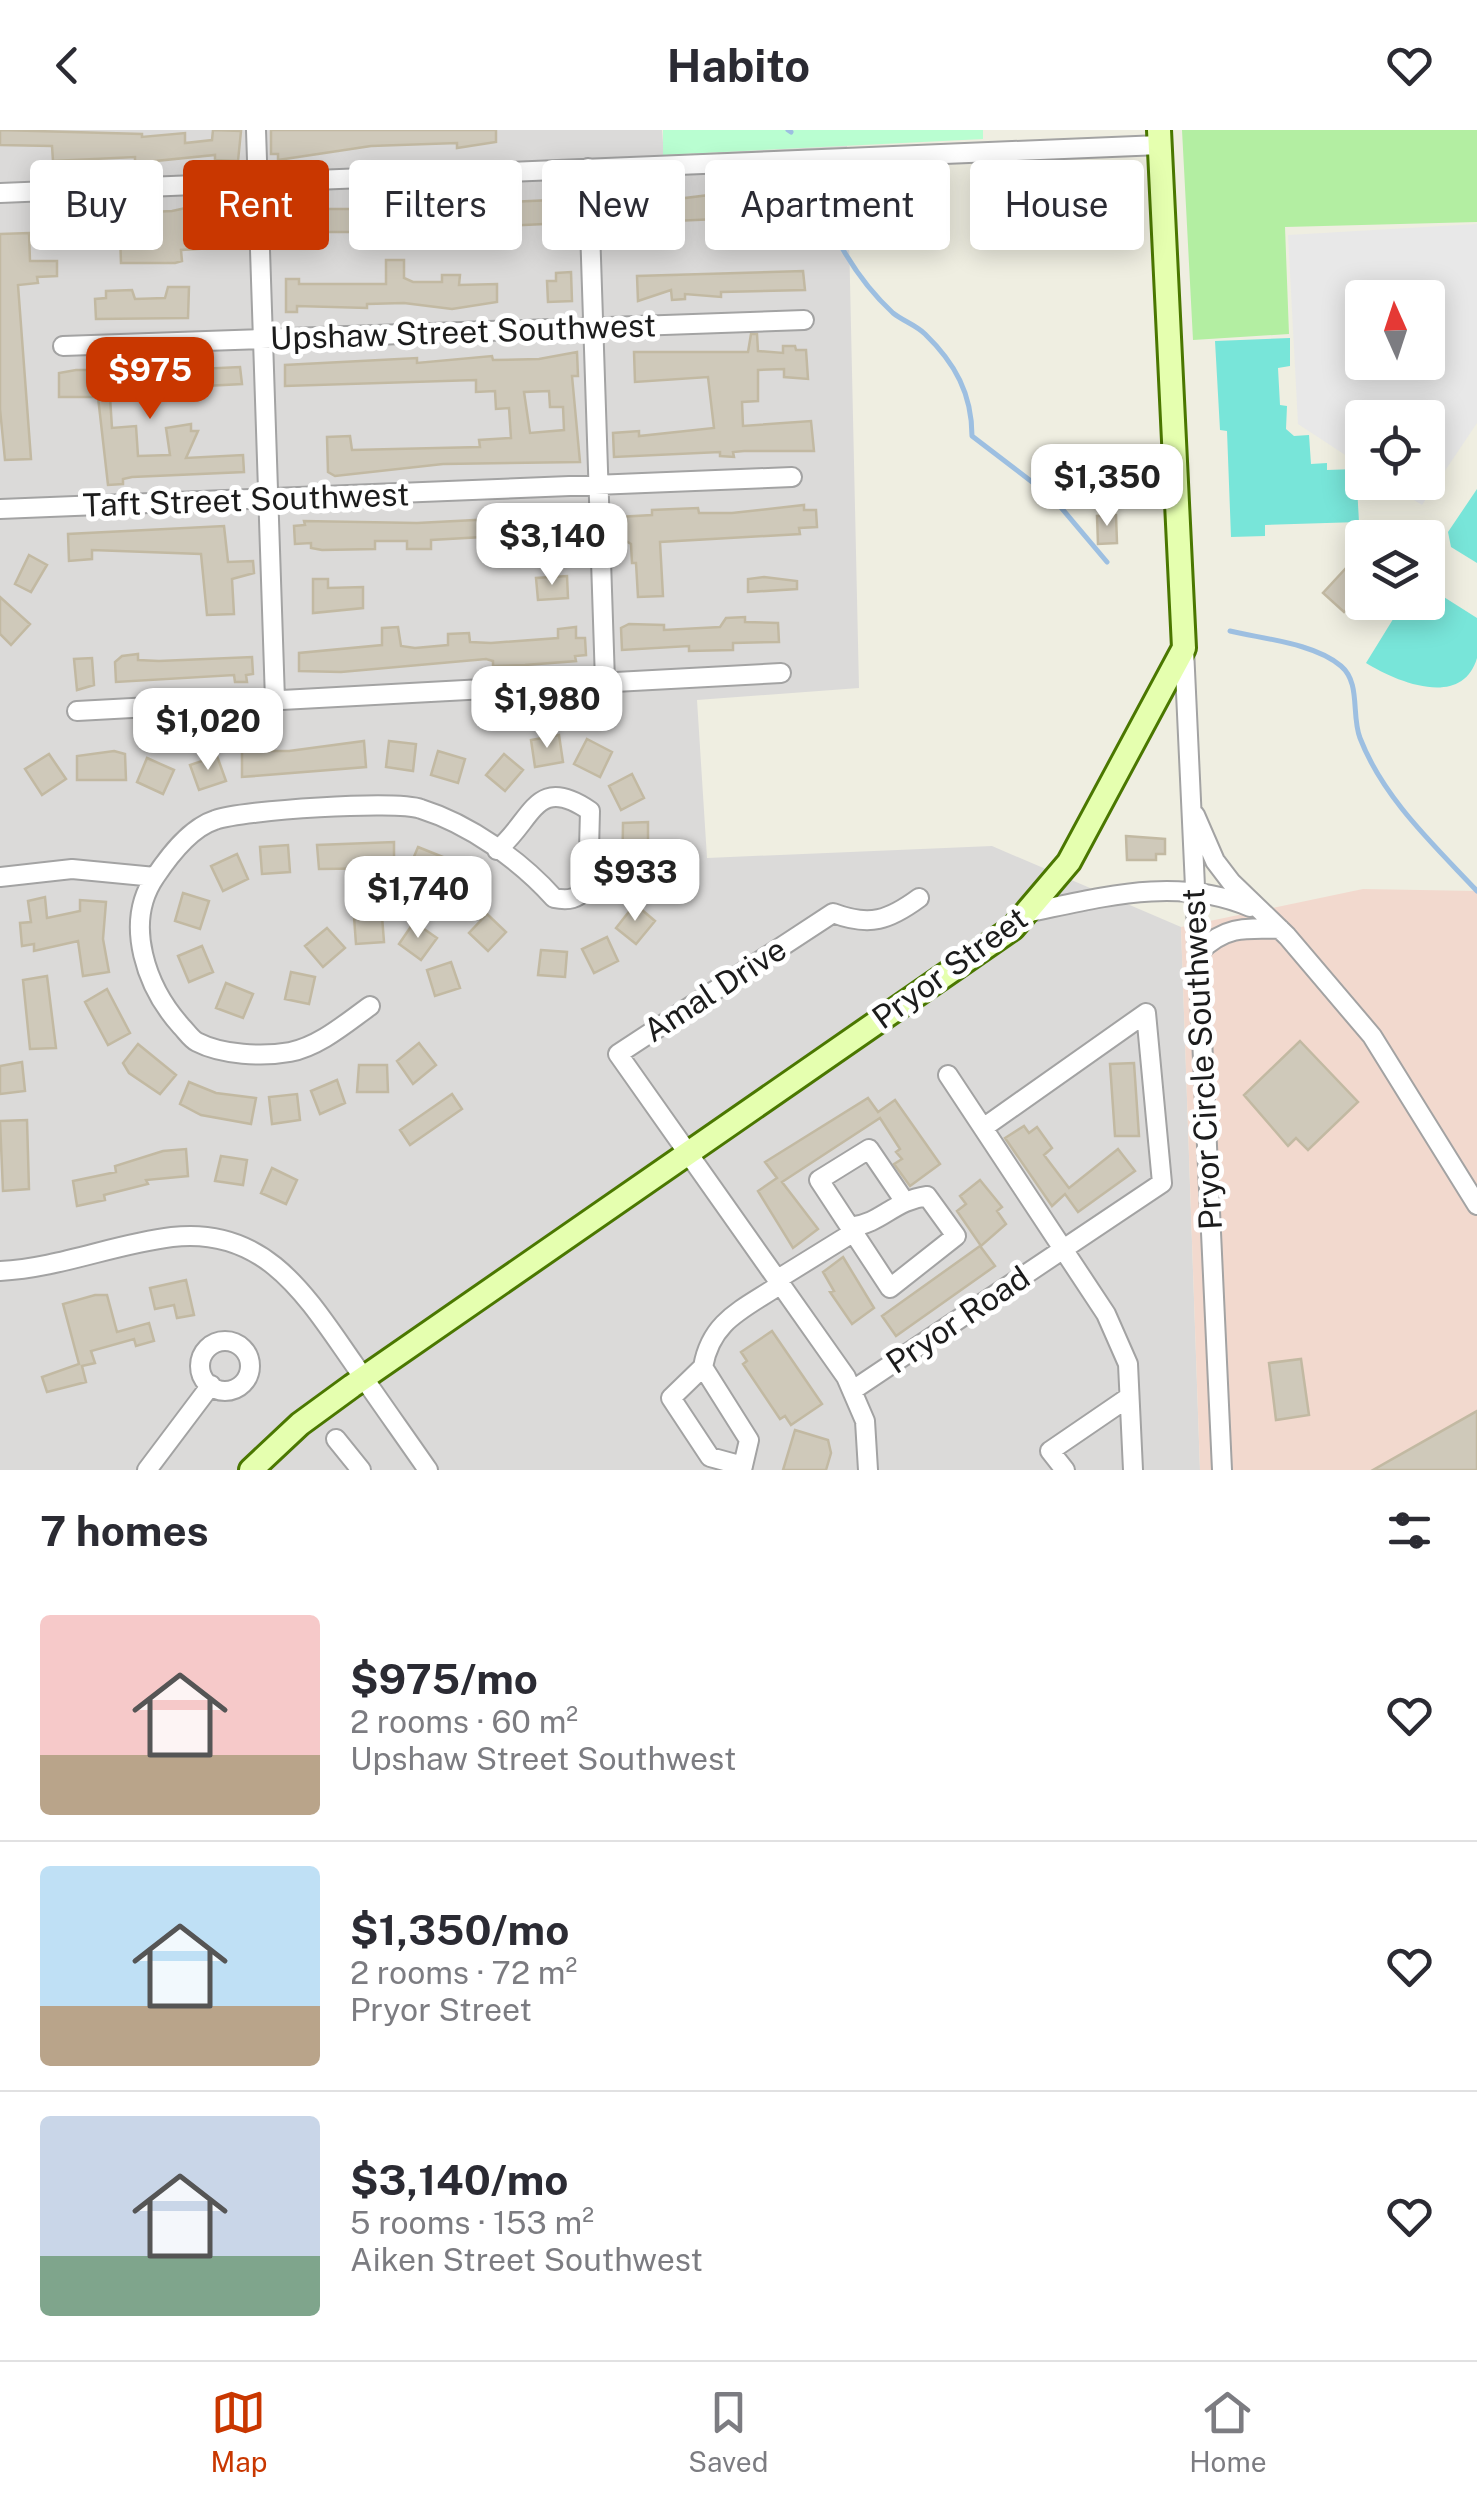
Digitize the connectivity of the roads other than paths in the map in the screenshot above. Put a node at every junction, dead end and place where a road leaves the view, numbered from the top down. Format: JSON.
{"nodes":[{"id":1,"x":256,"y":130,"type":"edge"},
{"id":2,"x":1159,"y":138,"type":"edge"},
{"id":3,"x":257,"y":160,"type":"edge"},
{"id":4,"x":685,"y":163,"type":"edge"},
{"id":5,"x":542,"y":170,"type":"edge"},
{"id":6,"x":329,"y":177,"type":"edge"},
{"id":7,"x":183,"y":183,"type":"edge"},
{"id":8,"x":0,"y":193,"type":"edge"},
{"id":9,"x":260,"y":250,"type":"edge"},
{"id":10,"x":591,"y":250,"type":"edge"},
{"id":11,"x":804,"y":320,"type":"dead end"},
{"id":12,"x":593,"y":328,"type":"junction"},
{"id":13,"x":263,"y":339,"type":"junction"},
{"id":14,"x":63,"y":346,"type":"dead end"},
{"id":15,"x":792,"y":478,"type":"dead end"},
{"id":16,"x":599,"y":486,"type":"junction"},
{"id":17,"x":268,"y":498,"type":"junction"},
{"id":18,"x":0,"y":509,"type":"edge"},
{"id":19,"x":1184,"y":648,"type":"junction"},
{"id":20,"x":781,"y":672,"type":"dead end"},
{"id":21,"x":605,"y":681,"type":"junction"},
{"id":22,"x":274,"y":700,"type":"junction"},
{"id":23,"x":77,"y":711,"type":"dead end"},
{"id":24,"x":1191,"y":806,"type":"junction"},
{"id":25,"x":497,"y":850,"type":"junction"},
{"id":26,"x":0,"y":877,"type":"edge"},
{"id":27,"x":155,"y":877,"type":"junction"},
{"id":28,"x":1194,"y":890,"type":"junction"},
{"id":29,"x":919,"y":898,"type":"dead end"},
{"id":30,"x":1030,"y":912,"type":"junction"},
{"id":31,"x":1262,"y":912,"type":"junction"},
{"id":32,"x":1280,"y":929,"type":"junction"},
{"id":33,"x":1199,"y":952,"type":"junction"},
{"id":34,"x":370,"y":1006,"type":"dead end"},
{"id":35,"x":948,"y":1076,"type":"dead end"},
{"id":36,"x":982,"y":1128,"type":"junction"},
{"id":37,"x":689,"y":1151,"type":"junction"},
{"id":38,"x":902,"y":1200,"type":"junction"},
{"id":39,"x":1477,"y":1206,"type":"edge"},
{"id":40,"x":852,"y":1229,"type":"junction"},
{"id":41,"x":1062,"y":1250,"type":"junction"},
{"id":42,"x":0,"y":1271,"type":"edge"},
{"id":43,"x":780,"y":1282,"type":"junction"},
{"id":44,"x":703,"y":1367,"type":"junction"},
{"id":45,"x":364,"y":1378,"type":"junction"},
{"id":46,"x":210,"y":1385,"type":"dead end"},
{"id":47,"x":853,"y":1390,"type":"junction"},
{"id":48,"x":1130,"y":1397,"type":"junction"},
{"id":49,"x":336,"y":1439,"type":"dead end"},
{"id":50,"x":743,"y":1468,"type":"edge"},
{"id":51,"x":146,"y":1470,"type":"edge"},
{"id":52,"x":250,"y":1470,"type":"edge"},
{"id":53,"x":361,"y":1470,"type":"edge"},
{"id":54,"x":428,"y":1470,"type":"edge"},
{"id":55,"x":868,"y":1470,"type":"edge"},
{"id":56,"x":1066,"y":1470,"type":"edge"},
{"id":57,"x":1133,"y":1470,"type":"edge"},
{"id":58,"x":1222,"y":1470,"type":"edge"}],
"edges":[{"from":1,"to":3,"type":"street"},
{"from":2,"to":4,"type":"street"},
{"from":2,"to":19,"type":"main road"},
{"from":5,"to":6,"type":"street"},
{"from":7,"to":8,"type":"street"},
{"from":9,"to":13,"type":"street"},
{"from":10,"to":12,"type":"street"},
{"from":11,"to":12,"type":"street","name":"Upshaw Street Southwest"},
{"from":12,"to":13,"type":"street","name":"Upshaw Street Southwest"},
{"from":12,"to":16,"type":"street"},
{"from":13,"to":14,"type":"street","name":"Upshaw Street Southwest"},
{"from":13,"to":17,"type":"street"},
{"from":15,"to":16,"type":"street","name":"Taft Street Southwest"},
{"from":16,"to":17,"type":"street","name":"Taft Street Southwest"},
{"from":16,"to":21,"type":"street"},
{"from":17,"to":18,"type":"street","name":"Taft Street Southwest"},
{"from":17,"to":22,"type":"street"},
{"from":19,"to":24,"type":"street","name":"Pryor Circle Southwest"},
{"from":19,"to":30,"type":"main road","name":"Pryor Street"},
{"from":20,"to":21,"type":"street"},
{"from":21,"to":22,"type":"street"},
{"from":22,"to":23,"type":"street"},
{"from":24,"to":28,"type":"street","name":"Pryor Circle Southwest"},
{"from":24,"to":31,"type":"street"},
{"from":25,"to":25,"type":"street"},
{"from":25,"to":27,"type":"street"},
{"from":26,"to":27,"type":"street"},
{"from":27,"to":34,"type":"street"},
{"from":28,"to":30,"type":"street"},
{"from":28,"to":31,"type":"street"},
{"from":28,"to":33,"type":"street","name":"Pryor Circle Southwest"},
{"from":29,"to":37,"type":"street","name":"Amal Drive"},
{"from":30,"to":37,"type":"main road","name":"Pryor Street"},
{"from":31,"to":32,"type":"street"},
{"from":32,"to":33,"type":"street"},
{"from":32,"to":39,"type":"street"},
{"from":33,"to":58,"type":"street","name":"Pryor Circle Southwest"},
{"from":35,"to":36,"type":"street","name":"Pryor Road"},
{"from":36,"to":41,"type":"street","name":"Pryor Road"},
{"from":36,"to":41,"type":"street","name":"Pryor Road"},
{"from":37,"to":43,"type":"street"},
{"from":37,"to":45,"type":"main road","name":"Pryor Street"},
{"from":38,"to":40,"type":"street"},
{"from":38,"to":40,"type":"street"},
{"from":38,"to":40,"type":"street"},
{"from":40,"to":43,"type":"street"},
{"from":41,"to":47,"type":"street","name":"Pryor Road"},
{"from":41,"to":48,"type":"street","name":"Pryor Road"},
{"from":42,"to":45,"type":"street"},
{"from":43,"to":44,"type":"street"},
{"from":43,"to":47,"type":"street"},
{"from":44,"to":50,"type":"street"},
{"from":44,"to":50,"type":"street"},
{"from":45,"to":52,"type":"main road","name":"Pryor Street"},
{"from":45,"to":54,"type":"street"},
{"from":46,"to":51,"type":"street"},
{"from":47,"to":55,"type":"street"},
{"from":48,"to":56,"type":"street"},
{"from":48,"to":57,"type":"street","name":"Pryor Road"},
{"from":49,"to":53,"type":"street"}]}
